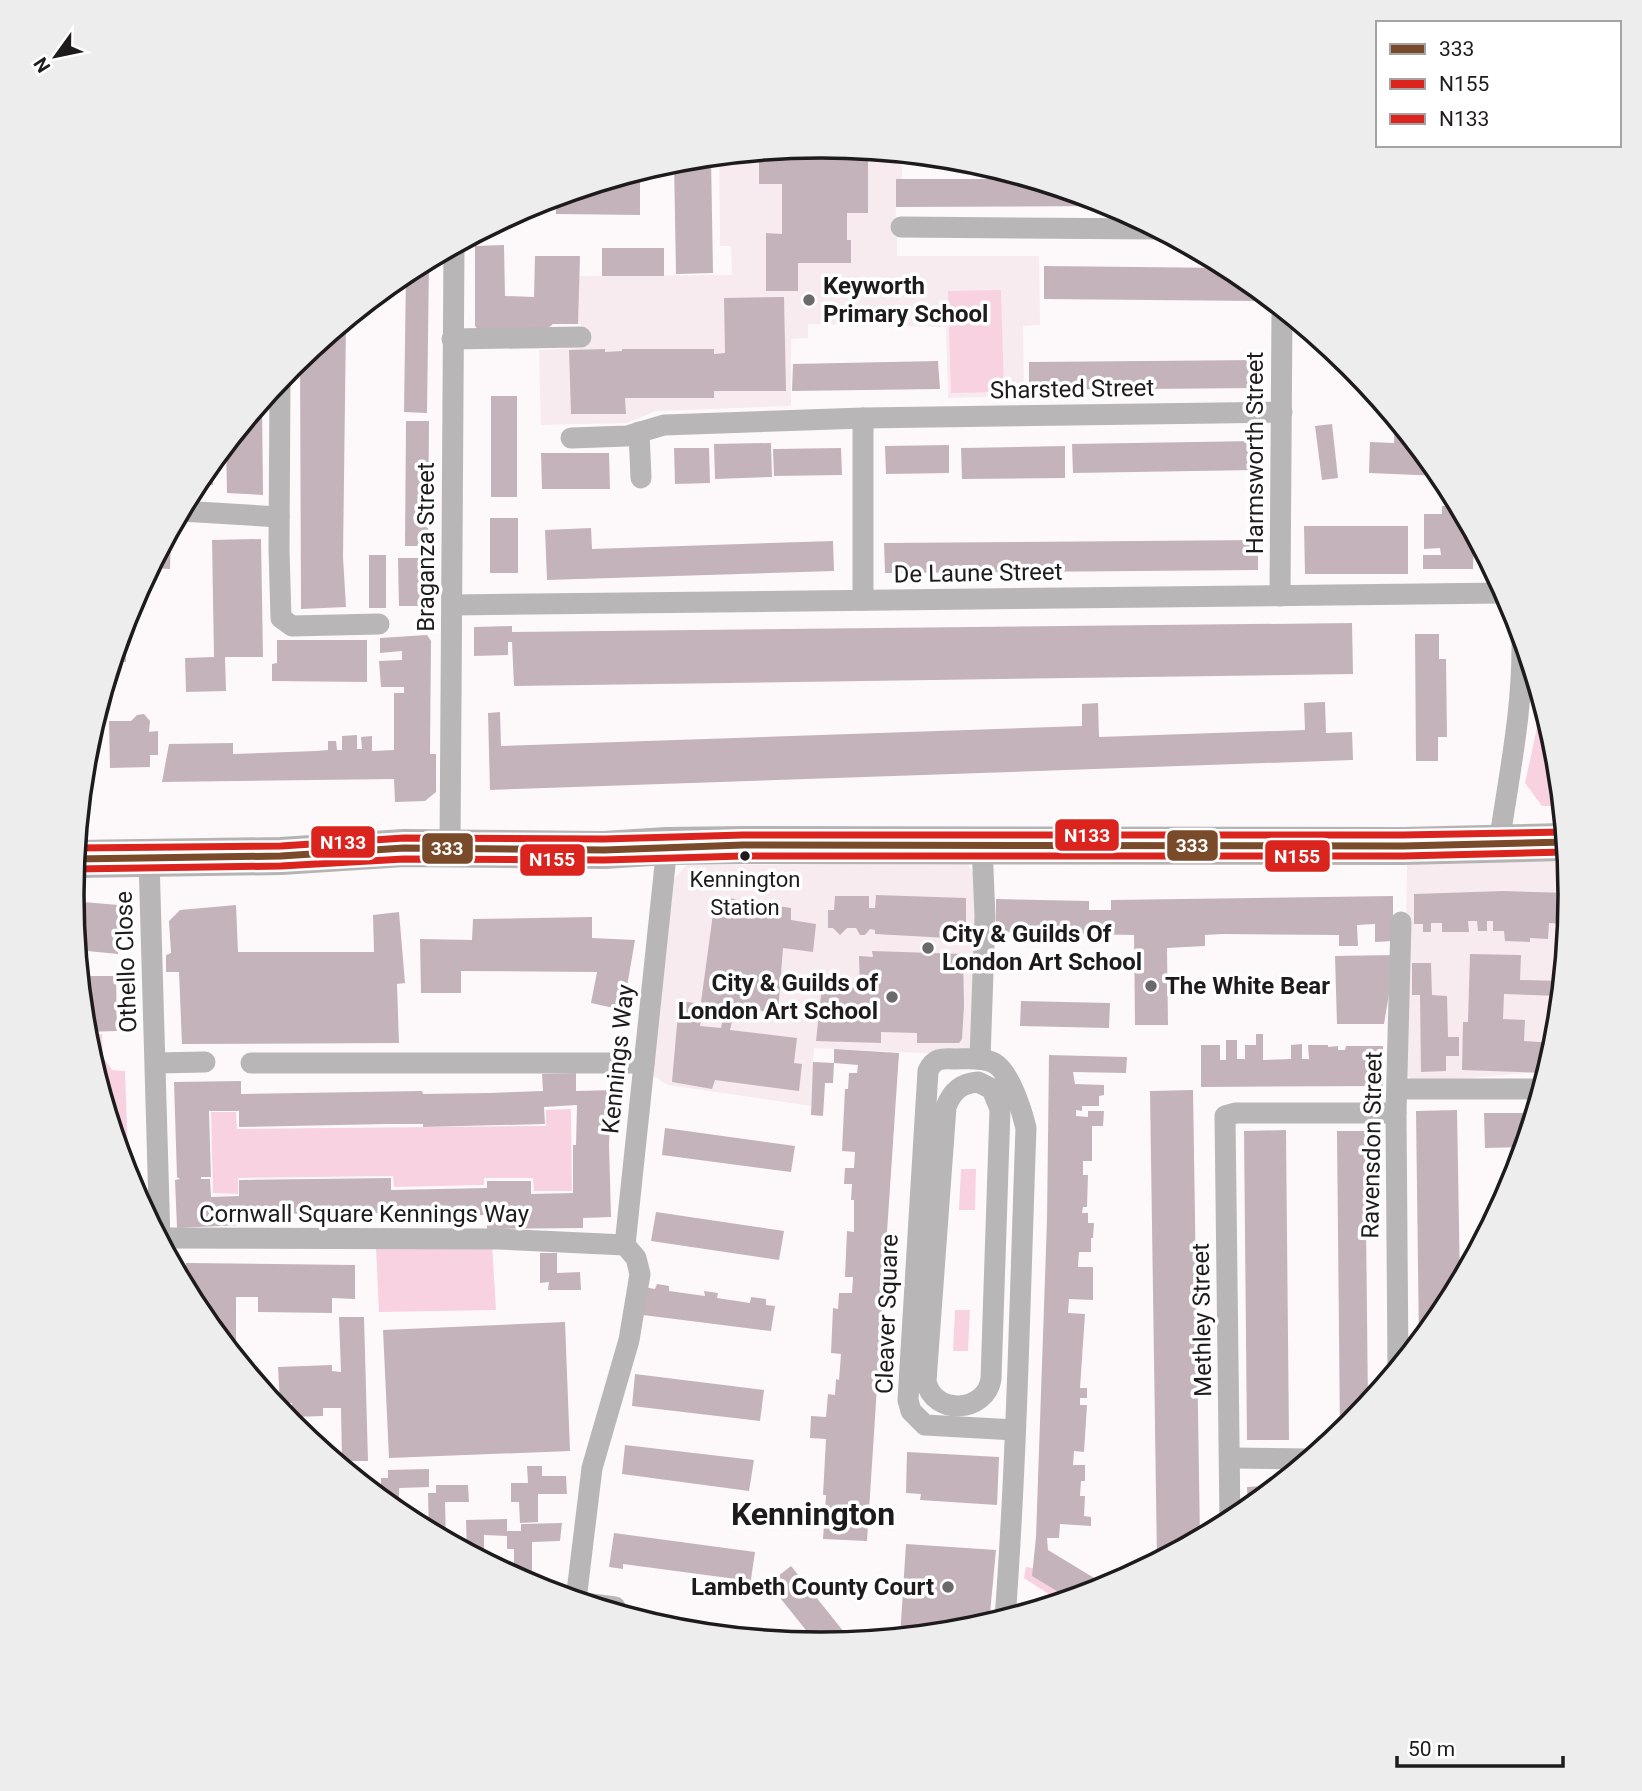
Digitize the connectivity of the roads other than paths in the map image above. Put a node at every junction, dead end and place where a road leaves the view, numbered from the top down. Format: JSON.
{"nodes":[{"id":1,"x":901,"y":227,"type":"dead end"},
{"id":2,"x":1133,"y":229,"type":"edge"},
{"id":3,"x":454,"y":257,"type":"edge"},
{"id":4,"x":1282,"y":321,"type":"edge"},
{"id":5,"x":581,"y":337,"type":"dead end"},
{"id":6,"x":452,"y":339,"type":"junction"},
{"id":7,"x":280,"y":396,"type":"edge"},
{"id":8,"x":1282,"y":412,"type":"junction"},
{"id":9,"x":863,"y":418,"type":"junction"},
{"id":10,"x":639,"y":432,"type":"junction"},
{"id":11,"x":571,"y":438,"type":"dead end"},
{"id":12,"x":641,"y":478,"type":"dead end"},
{"id":13,"x":192,"y":512,"type":"edge"},
{"id":14,"x":279,"y":517,"type":"junction"},
{"id":15,"x":1493,"y":593,"type":"edge"},
{"id":16,"x":1280,"y":596,"type":"junction"},
{"id":17,"x":863,"y":600,"type":"junction"},
{"id":18,"x":452,"y":605,"type":"junction"},
{"id":19,"x":379,"y":624,"type":"dead end"},
{"id":20,"x":1522,"y":667,"type":"edge"},
{"id":21,"x":1556,"y":842,"type":"edge"},
{"id":22,"x":1499,"y":844,"type":"junction"},
{"id":23,"x":982,"y":845,"type":"junction"},
{"id":24,"x":667,"y":846,"type":"junction"},
{"id":25,"x":450,"y":849,"type":"junction"},
{"id":26,"x":86,"y":859,"type":"edge"},
{"id":27,"x":149,"y":859,"type":"junction"},
{"id":28,"x":1401,"y":922,"type":"dead end"},
{"id":29,"x":980,"y":1058,"type":"junction"},
{"id":30,"x":205,"y":1062,"type":"dead end"},
{"id":31,"x":156,"y":1063,"type":"junction"},
{"id":32,"x":251,"y":1063,"type":"dead end"},
{"id":33,"x":643,"y":1063,"type":"junction"},
{"id":34,"x":1398,"y":1089,"type":"junction"},
{"id":35,"x":1532,"y":1089,"type":"edge"},
{"id":36,"x":946,"y":1107,"type":"joint"},
{"id":37,"x":1396,"y":1113,"type":"junction"},
{"id":38,"x":160,"y":1220,"type":"edge"},
{"id":39,"x":170,"y":1240,"type":"edge"},
{"id":40,"x":625,"y":1245,"type":"junction"},
{"id":41,"x":1398,"y":1354,"type":"edge"},
{"id":42,"x":1014,"y":1430,"type":"junction"},
{"id":43,"x":1231,"y":1458,"type":"junction"},
{"id":44,"x":1296,"y":1459,"type":"edge"},
{"id":45,"x":1230,"y":1508,"type":"edge"},
{"id":46,"x":577,"y":1590,"type":"edge"},
{"id":47,"x":1005,"y":1609,"type":"edge"}],
"edges":[{"from":1,"to":2,"type":"street"},
{"from":3,"to":6,"type":"street","name":"Braganza Street"},
{"from":4,"to":8,"type":"street","name":"Harmsworth Street"},
{"from":5,"to":6,"type":"street"},
{"from":6,"to":18,"type":"street","name":"Braganza Street"},
{"from":7,"to":14,"type":"street"},
{"from":8,"to":9,"type":"street","name":"Sharsted Street"},
{"from":8,"to":16,"type":"street","name":"Harmsworth Street"},
{"from":9,"to":10,"type":"street","name":"Sharsted Street"},
{"from":9,"to":17,"type":"street"},
{"from":10,"to":11,"type":"street","name":"Sharsted Street"},
{"from":10,"to":12,"type":"street"},
{"from":13,"to":14,"type":"street"},
{"from":14,"to":19,"type":"street"},
{"from":15,"to":16,"type":"street","name":"De Laune Street"},
{"from":16,"to":17,"type":"street","name":"De Laune Street"},
{"from":17,"to":18,"type":"street","name":"De Laune Street"},
{"from":18,"to":25,"type":"street","name":"Braganza Street"},
{"from":20,"to":22,"type":"street"},
{"from":21,"to":22,"type":"highway"},
{"from":22,"to":23,"type":"highway"},
{"from":23,"to":24,"type":"highway"},
{"from":23,"to":29,"type":"street"},
{"from":24,"to":25,"type":"highway"},
{"from":24,"to":33,"type":"street","name":"Kennings Way"},
{"from":25,"to":27,"type":"highway"},
{"from":26,"to":27,"type":"highway"},
{"from":27,"to":31,"type":"street","name":"Othello Close"},
{"from":28,"to":34,"type":"street","name":"Ravensdon Street"},
{"from":29,"to":42,"type":"street"},
{"from":29,"to":42,"type":"street","name":"Cleaver Square"},
{"from":30,"to":31,"type":"street"},
{"from":31,"to":38,"type":"street","name":"Cornwall Square Kennings Way"},
{"from":32,"to":33,"type":"street"},
{"from":33,"to":40,"type":"street","name":"Kennings Way"},
{"from":34,"to":35,"type":"street"},
{"from":34,"to":37,"type":"street","name":"Ravensdon Street"},
{"from":36,"to":36,"type":"street","name":"Cleaver Square"},
{"from":37,"to":41,"type":"street","name":"Ravensdon Street"},
{"from":37,"to":43,"type":"street","name":"Methley Street"},
{"from":39,"to":40,"type":"street","name":"Cornwall Square Kennings Way"},
{"from":40,"to":46,"type":"street"},
{"from":42,"to":47,"type":"street"},
{"from":43,"to":44,"type":"street"},
{"from":43,"to":45,"type":"street","name":"Methley Street"}]}
